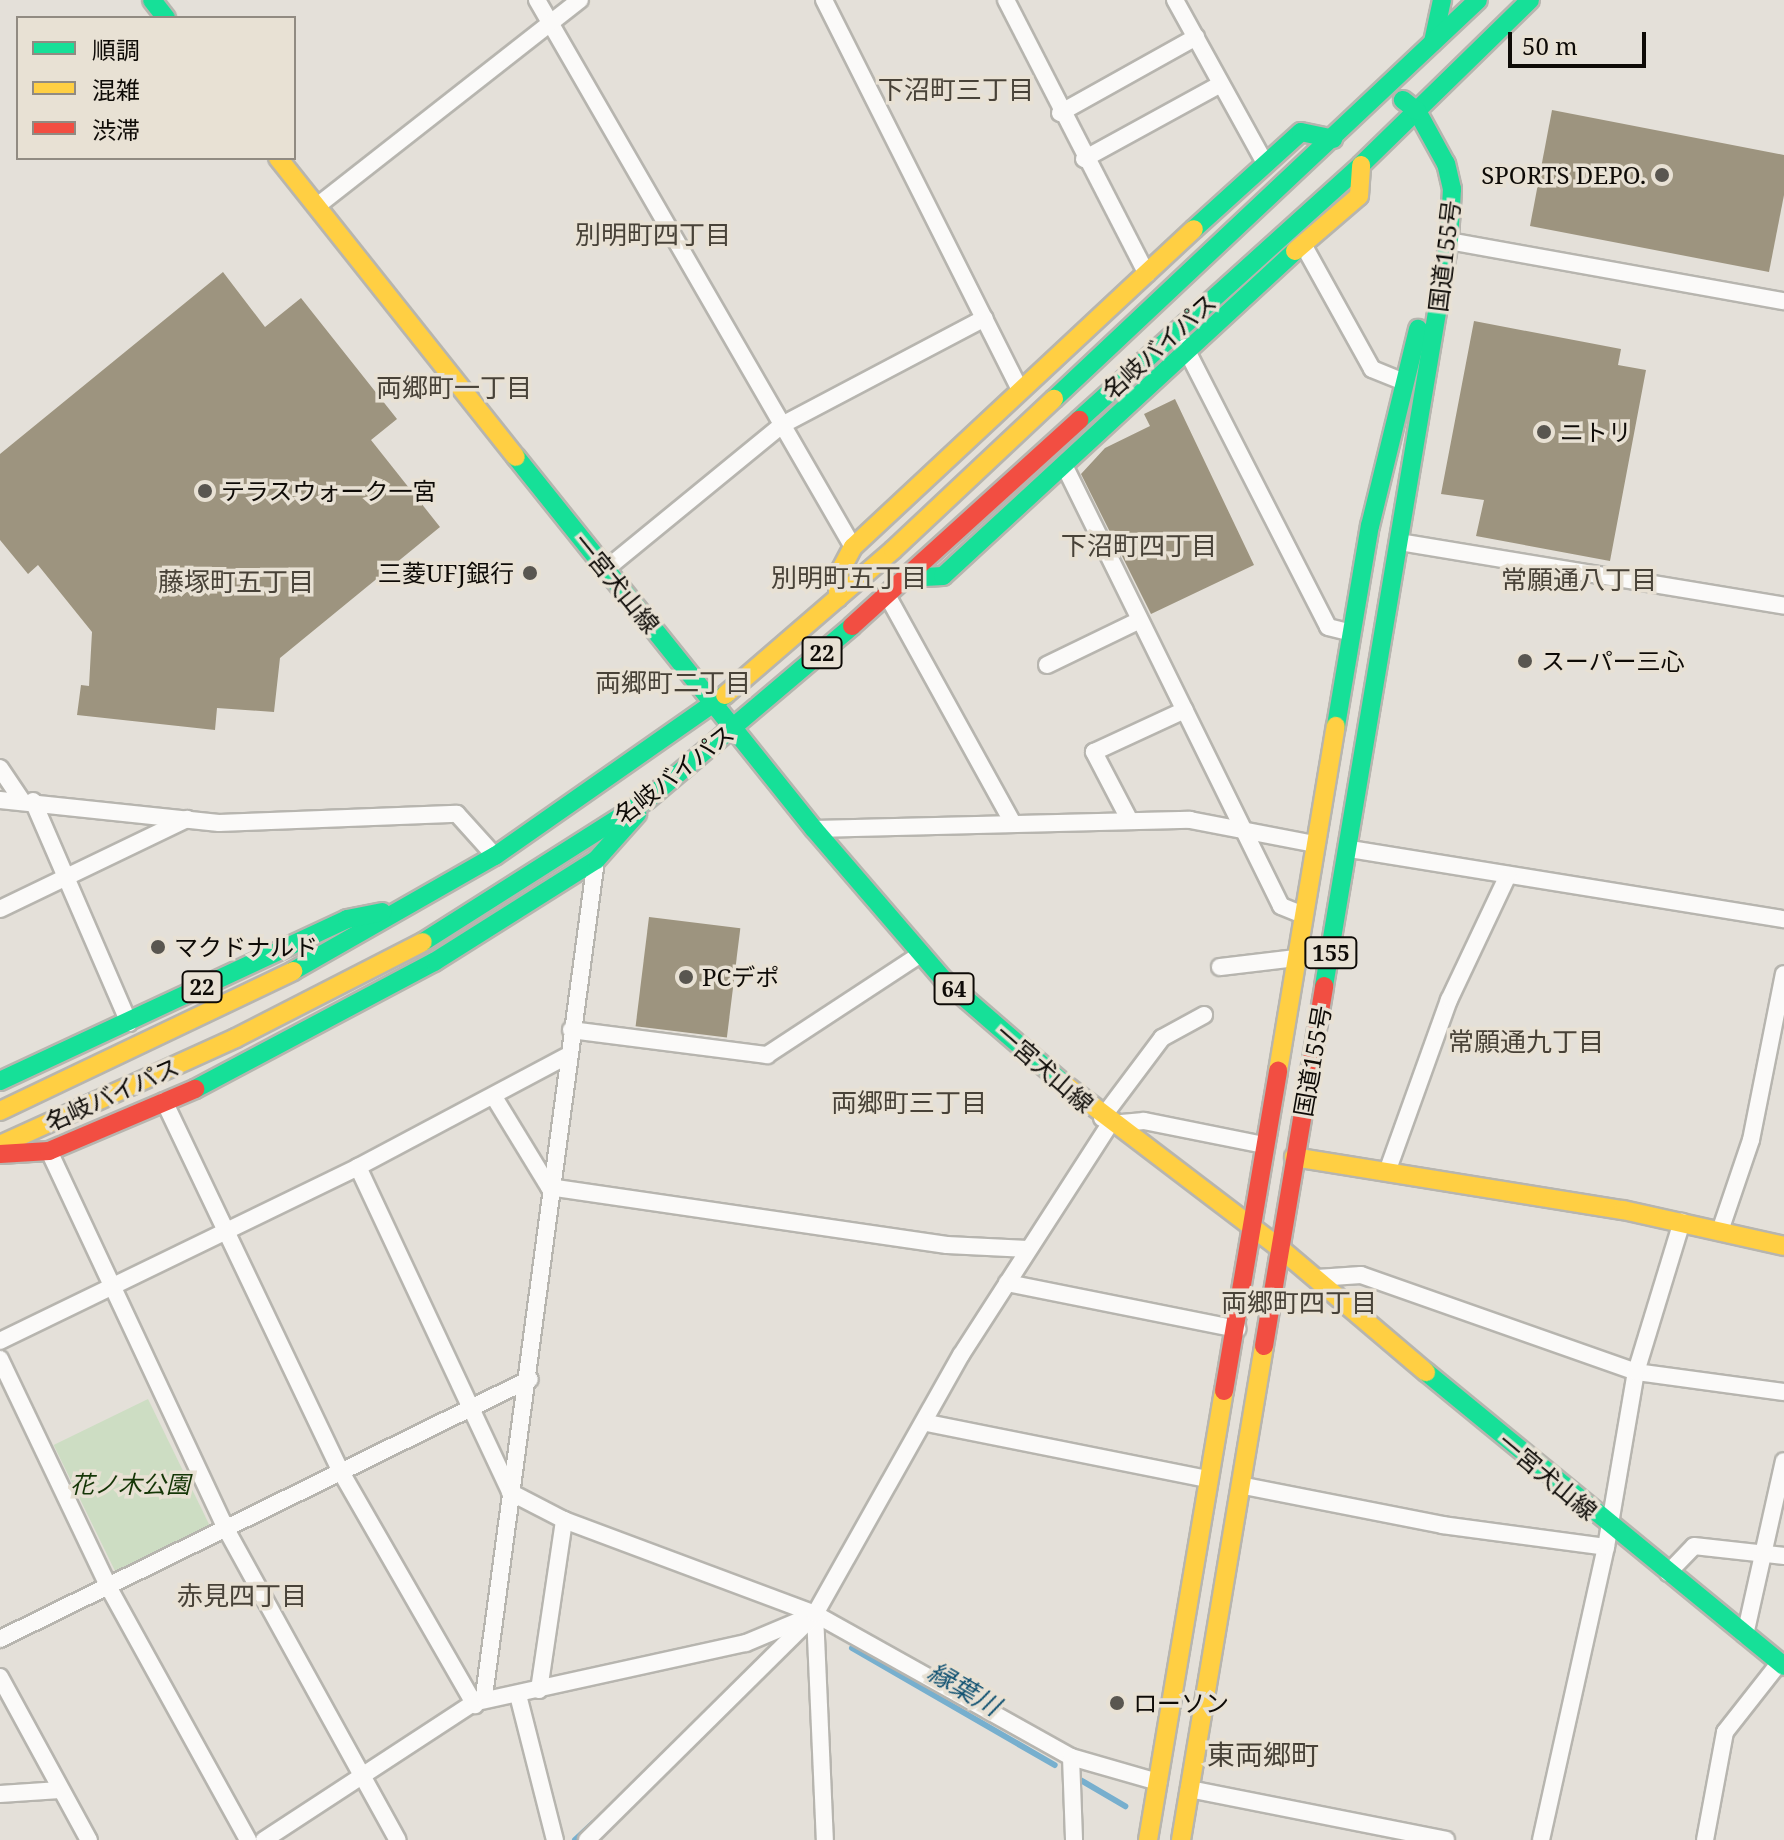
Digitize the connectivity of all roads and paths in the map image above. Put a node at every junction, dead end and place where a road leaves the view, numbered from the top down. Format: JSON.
{"nodes":[{"id":1,"x":152,"y":0,"type":"edge"},
{"id":2,"x":537,"y":0,"type":"edge"},
{"id":3,"x":580,"y":0,"type":"edge"},
{"id":4,"x":824,"y":0,"type":"edge"},
{"id":5,"x":1006,"y":0,"type":"edge"},
{"id":6,"x":1175,"y":0,"type":"edge"},
{"id":7,"x":1442,"y":0,"type":"edge"},
{"id":8,"x":1478,"y":0,"type":"edge"},
{"id":9,"x":1530,"y":0,"type":"edge"},
{"id":10,"x":164,"y":16,"type":"edge"},
{"id":11,"x":551,"y":21,"type":"junction"},
{"id":12,"x":1196,"y":37,"type":"junction"},
{"id":13,"x":1433,"y":42,"type":"junction"},
{"id":14,"x":1221,"y":84,"type":"junction"},
{"id":15,"x":1386,"y":87,"type":"junction"},
{"id":16,"x":1060,"y":113,"type":"junction"},
{"id":17,"x":1412,"y":115,"type":"junction"},
{"id":18,"x":1333,"y":139,"type":"junction"},
{"id":19,"x":1084,"y":159,"type":"junction"},
{"id":20,"x":280,"y":160,"type":"edge"},
{"id":21,"x":1265,"y":163,"type":"junction"},
{"id":22,"x":1361,"y":165,"type":"junction"},
{"id":23,"x":317,"y":206,"type":"junction"},
{"id":24,"x":1449,"y":241,"type":"junction"},
{"id":25,"x":1305,"y":248,"type":"junction"},
{"id":26,"x":1147,"y":274,"type":"junction"},
{"id":27,"x":1784,"y":301,"type":"edge"},
{"id":28,"x":985,"y":318,"type":"junction"},
{"id":29,"x":1185,"y":347,"type":"junction"},
{"id":30,"x":1404,"y":382,"type":"junction"},
{"id":31,"x":1021,"y":391,"type":"junction"},
{"id":32,"x":782,"y":425,"type":"junction"},
{"id":33,"x":1064,"y":465,"type":"junction"},
{"id":34,"x":1399,"y":542,"type":"junction"},
{"id":35,"x":853,"y":547,"type":"junction"},
{"id":36,"x":606,"y":569,"type":"junction"},
{"id":37,"x":905,"y":578,"type":"junction"},
{"id":38,"x":887,"y":595,"type":"junction"},
{"id":39,"x":838,"y":598,"type":"junction"},
{"id":40,"x":1784,"y":606,"type":"edge"},
{"id":41,"x":1138,"y":621,"type":"junction"},
{"id":42,"x":1352,"y":633,"type":"junction"},
{"id":43,"x":1047,"y":665,"type":"dead end"},
{"id":44,"x":714,"y":704,"type":"junction"},
{"id":45,"x":1185,"y":710,"type":"junction"},
{"id":46,"x":734,"y":729,"type":"junction"},
{"id":47,"x":0,"y":768,"type":"edge"},
{"id":48,"x":0,"y":800,"type":"edge"},
{"id":49,"x":27,"y":800,"type":"junction"},
{"id":50,"x":647,"y":800,"type":"junction"},
{"id":51,"x":188,"y":819,"type":"junction"},
{"id":52,"x":1011,"y":820,"type":"junction"},
{"id":53,"x":1130,"y":821,"type":"junction"},
{"id":54,"x":814,"y":829,"type":"junction"},
{"id":55,"x":1241,"y":829,"type":"junction"},
{"id":56,"x":1315,"y":844,"type":"junction"},
{"id":57,"x":1350,"y":849,"type":"junction"},
{"id":58,"x":495,"y":856,"type":"junction"},
{"id":59,"x":596,"y":860,"type":"junction"},
{"id":60,"x":1508,"y":875,"type":"junction"},
{"id":61,"x":67,"y":879,"type":"junction"},
{"id":62,"x":409,"y":906,"type":"junction"},
{"id":63,"x":0,"y":909,"type":"edge"},
{"id":64,"x":1303,"y":915,"type":"junction"},
{"id":65,"x":1784,"y":919,"type":"edge"},
{"id":66,"x":921,"y":954,"type":"junction"},
{"id":67,"x":1296,"y":958,"type":"junction"},
{"id":68,"x":1220,"y":967,"type":"dead end"},
{"id":69,"x":1784,"y":974,"type":"edge"},
{"id":70,"x":1204,"y":1015,"type":"dead end"},
{"id":71,"x":129,"y":1023,"type":"junction"},
{"id":72,"x":571,"y":1030,"type":"junction"},
{"id":73,"x":236,"y":1038,"type":"junction"},
{"id":74,"x":86,"y":1043,"type":"junction"},
{"id":75,"x":567,"y":1056,"type":"junction"},
{"id":76,"x":0,"y":1081,"type":"edge"},
{"id":77,"x":212,"y":1082,"type":"junction"},
{"id":78,"x":54,"y":1087,"type":"junction"},
{"id":79,"x":494,"y":1097,"type":"junction"},
{"id":80,"x":164,"y":1101,"type":"junction"},
{"id":81,"x":0,"y":1111,"type":"edge"},
{"id":82,"x":1106,"y":1121,"type":"junction"},
{"id":83,"x":0,"y":1145,"type":"edge"},
{"id":84,"x":1264,"y":1145,"type":"junction"},
{"id":85,"x":49,"y":1151,"type":"junction"},
{"id":86,"x":0,"y":1154,"type":"edge"},
{"id":87,"x":1294,"y":1157,"type":"junction"},
{"id":88,"x":358,"y":1167,"type":"junction"},
{"id":89,"x":1387,"y":1172,"type":"junction"},
{"id":90,"x":549,"y":1187,"type":"junction"},
{"id":91,"x":1682,"y":1222,"type":"junction"},
{"id":92,"x":1249,"y":1225,"type":"junction"},
{"id":93,"x":229,"y":1230,"type":"junction"},
{"id":94,"x":1720,"y":1231,"type":"junction"},
{"id":95,"x":1784,"y":1246,"type":"edge"},
{"id":96,"x":1028,"y":1249,"type":"junction"},
{"id":97,"x":1282,"y":1250,"type":"junction"},
{"id":98,"x":1317,"y":1278,"type":"junction"},
{"id":99,"x":1007,"y":1283,"type":"junction"},
{"id":100,"x":114,"y":1286,"type":"junction"},
{"id":101,"x":1237,"y":1329,"type":"junction"},
{"id":102,"x":0,"y":1341,"type":"edge"},
{"id":103,"x":0,"y":1359,"type":"edge"},
{"id":104,"x":1636,"y":1372,"type":"junction"},
{"id":105,"x":530,"y":1379,"type":"junction"},
{"id":106,"x":1784,"y":1392,"type":"edge"},
{"id":107,"x":469,"y":1410,"type":"junction"},
{"id":108,"x":927,"y":1423,"type":"junction"},
{"id":109,"x":1784,"y":1461,"type":"edge"},
{"id":110,"x":341,"y":1472,"type":"junction"},
{"id":111,"x":1207,"y":1479,"type":"junction"},
{"id":112,"x":1244,"y":1486,"type":"junction"},
{"id":113,"x":510,"y":1492,"type":"junction"},
{"id":114,"x":564,"y":1520,"type":"junction"},
{"id":115,"x":1608,"y":1527,"type":"junction"},
{"id":116,"x":226,"y":1529,"type":"junction"},
{"id":117,"x":1606,"y":1547,"type":"junction"},
{"id":118,"x":1761,"y":1554,"type":"junction"},
{"id":119,"x":1784,"y":1556,"type":"edge"},
{"id":120,"x":1668,"y":1573,"type":"junction"},
{"id":121,"x":109,"y":1588,"type":"junction"},
{"id":122,"x":815,"y":1614,"type":"junction"},
{"id":123,"x":1745,"y":1635,"type":"junction"},
{"id":124,"x":0,"y":1639,"type":"edge"},
{"id":125,"x":1782,"y":1664,"type":"edge"},
{"id":126,"x":0,"y":1677,"type":"edge"},
{"id":127,"x":539,"y":1690,"type":"junction"},
{"id":128,"x":518,"y":1695,"type":"junction"},
{"id":129,"x":476,"y":1704,"type":"junction"},
{"id":130,"x":1071,"y":1757,"type":"junction"},
{"id":131,"x":362,"y":1777,"type":"junction"},
{"id":132,"x":1158,"y":1782,"type":"junction"},
{"id":133,"x":1189,"y":1789,"type":"junction"},
{"id":134,"x":60,"y":1790,"type":"junction"},
{"id":135,"x":0,"y":1794,"type":"edge"},
{"id":136,"x":89,"y":1840,"type":"edge"},
{"id":137,"x":248,"y":1840,"type":"edge"},
{"id":138,"x":264,"y":1840,"type":"edge"},
{"id":139,"x":398,"y":1840,"type":"edge"},
{"id":140,"x":555,"y":1840,"type":"edge"},
{"id":141,"x":587,"y":1840,"type":"edge"},
{"id":142,"x":825,"y":1840,"type":"edge"},
{"id":143,"x":1074,"y":1840,"type":"edge"},
{"id":144,"x":1148,"y":1840,"type":"edge"},
{"id":145,"x":1181,"y":1840,"type":"edge"},
{"id":146,"x":1446,"y":1840,"type":"edge"},
{"id":147,"x":1541,"y":1840,"type":"edge"},
{"id":148,"x":1705,"y":1840,"type":"edge"}],
"edges":[{"from":1,"to":10,"type":"main road"},
{"from":2,"to":11,"type":"street"},
{"from":3,"to":11,"type":"street"},
{"from":4,"to":28,"type":"street"},
{"from":5,"to":16,"type":"street"},
{"from":6,"to":12,"type":"street"},
{"from":7,"to":13,"type":"main road"},
{"from":8,"to":13,"type":"main road","name":"名岐バイパス","number":"22"},
{"from":9,"to":17,"type":"main road","name":"名岐バイパス","number":"22"},
{"from":11,"to":23,"type":"street"},
{"from":11,"to":32,"type":"street"},
{"from":12,"to":14,"type":"street"},
{"from":12,"to":16,"type":"street"},
{"from":13,"to":15,"type":"main road","name":"名岐バイパス","number":"22"},
{"from":14,"to":19,"type":"street"},
{"from":14,"to":21,"type":"street"},
{"from":15,"to":17,"type":"main road","name":"国道155号","number":"155"},
{"from":15,"to":18,"type":"main road","name":"名岐バイパス","number":"22"},
{"from":16,"to":19,"type":"street"},
{"from":17,"to":22,"type":"main road","name":"名岐バイパス","number":"22"},
{"from":17,"to":24,"type":"main road","name":"国道155号","number":"155"},
{"from":17,"to":30,"type":"main road","name":"国道155号","number":"155"},
{"from":18,"to":21,"type":"main road"},
{"from":18,"to":39,"type":"main road","name":"名岐バイパス","number":"22"},
{"from":19,"to":26,"type":"street"},
{"from":20,"to":23,"type":"main road","name":"一宮犬山線","number":"64"},
{"from":21,"to":26,"type":"main road"},
{"from":22,"to":25,"type":"main road"},
{"from":22,"to":37,"type":"main road","name":"名岐バイパス","number":"22"},
{"from":23,"to":36,"type":"main road","name":"一宮犬山線","number":"64"},
{"from":24,"to":27,"type":"street"},
{"from":24,"to":34,"type":"main road","name":"国道155号","number":"155"},
{"from":25,"to":29,"type":"main road"},
{"from":25,"to":30,"type":"street"},
{"from":26,"to":31,"type":"main road"},
{"from":28,"to":31,"type":"street"},
{"from":28,"to":32,"type":"street"},
{"from":29,"to":33,"type":"main road"},
{"from":29,"to":42,"type":"street"},
{"from":30,"to":42,"type":"main road","name":"国道155号","number":"155"},
{"from":31,"to":35,"type":"main road"},
{"from":32,"to":35,"type":"street"},
{"from":32,"to":36,"type":"street"},
{"from":33,"to":37,"type":"main road"},
{"from":33,"to":41,"type":"street"},
{"from":34,"to":40,"type":"street"},
{"from":34,"to":57,"type":"main road","name":"国道155号","number":"155"},
{"from":35,"to":39,"type":"main road"},
{"from":36,"to":44,"type":"main road","name":"一宮犬山線","number":"64"},
{"from":37,"to":38,"type":"main road","name":"名岐バイパス","number":"22"},
{"from":38,"to":46,"type":"main road","name":"名岐バイパス","number":"22"},
{"from":38,"to":52,"type":"street"},
{"from":39,"to":44,"type":"main road","name":"名岐バイパス","number":"22"},
{"from":41,"to":43,"type":"street"},
{"from":41,"to":45,"type":"street"},
{"from":42,"to":56,"type":"main road","name":"国道155号","number":"155"},
{"from":44,"to":46,"type":"main road","name":"一宮犬山線","number":"64"},
{"from":44,"to":58,"type":"main road","name":"名岐バイパス","number":"22"},
{"from":45,"to":53,"type":"street"},
{"from":45,"to":55,"type":"street"},
{"from":46,"to":50,"type":"main road","name":"名岐バイパス","number":"22"},
{"from":46,"to":54,"type":"main road","name":"一宮犬山線","number":"64"},
{"from":47,"to":49,"type":"street"},
{"from":48,"to":49,"type":"street"},
{"from":49,"to":51,"type":"street"},
{"from":49,"to":61,"type":"street"},
{"from":50,"to":59,"type":"main road","number":"22"},
{"from":50,"to":73,"type":"main road","name":"名岐バイパス","number":"22"},
{"from":51,"to":58,"type":"street"},
{"from":51,"to":61,"type":"street"},
{"from":52,"to":53,"type":"street"},
{"from":52,"to":54,"type":"street"},
{"from":53,"to":55,"type":"street"},
{"from":54,"to":66,"type":"main road","name":"一宮犬山線","number":"64"},
{"from":55,"to":56,"type":"street"},
{"from":55,"to":64,"type":"street"},
{"from":56,"to":64,"type":"main road","name":"国道155号","number":"155"},
{"from":57,"to":60,"type":"street"},
{"from":57,"to":87,"type":"main road","name":"国道155号","number":"155"},
{"from":58,"to":62,"type":"main road","name":"名岐バイパス","number":"22"},
{"from":59,"to":72,"type":"street"},
{"from":59,"to":77,"type":"main road","number":"22"},
{"from":60,"to":65,"type":"street"},
{"from":60,"to":89,"type":"street"},
{"from":61,"to":63,"type":"street"},
{"from":61,"to":71,"type":"street"},
{"from":62,"to":71,"type":"main road","number":"22"},
{"from":62,"to":78,"type":"main road","name":"名岐バイパス","number":"22"},
{"from":64,"to":67,"type":"main road","name":"国道155号","number":"155"},
{"from":66,"to":72,"type":"street"},
{"from":66,"to":82,"type":"main road","name":"一宮犬山線","number":"64"},
{"from":67,"to":68,"type":"street"},
{"from":67,"to":84,"type":"main road","name":"国道155号","number":"155"},
{"from":69,"to":94,"type":"street"},
{"from":70,"to":82,"type":"street"},
{"from":71,"to":74,"type":"main road","number":"22"},
{"from":72,"to":75,"type":"street"},
{"from":73,"to":77,"type":"main road"},
{"from":73,"to":83,"type":"main road","name":"名岐バイパス","number":"22"},
{"from":74,"to":76,"type":"main road","number":"22"},
{"from":74,"to":78,"type":"main road"},
{"from":75,"to":79,"type":"street"},
{"from":75,"to":90,"type":"street"},
{"from":77,"to":80,"type":"main road","number":"22"},
{"from":78,"to":81,"type":"main road","name":"名岐バイパス","number":"22"},
{"from":79,"to":88,"type":"street"},
{"from":79,"to":90,"type":"street"},
{"from":80,"to":85,"type":"main road","number":"22"},
{"from":80,"to":93,"type":"street"},
{"from":82,"to":84,"type":"street"},
{"from":82,"to":92,"type":"main road","name":"一宮犬山線","number":"64"},
{"from":82,"to":96,"type":"street"},
{"from":84,"to":92,"type":"main road","name":"国道155号","number":"155"},
{"from":85,"to":86,"type":"main road","number":"22"},
{"from":85,"to":100,"type":"street"},
{"from":87,"to":89,"type":"main road"},
{"from":87,"to":97,"type":"main road","name":"国道155号","number":"155"},
{"from":88,"to":93,"type":"street"},
{"from":88,"to":107,"type":"street"},
{"from":89,"to":91,"type":"main road"},
{"from":90,"to":96,"type":"street"},
{"from":90,"to":105,"type":"street"},
{"from":91,"to":94,"type":"main road"},
{"from":91,"to":104,"type":"street"},
{"from":92,"to":97,"type":"main road","name":"一宮犬山線","number":"64"},
{"from":92,"to":101,"type":"main road","name":"国道155号","number":"155"},
{"from":93,"to":100,"type":"street"},
{"from":93,"to":110,"type":"street"},
{"from":94,"to":95,"type":"main road"},
{"from":96,"to":99,"type":"street"},
{"from":97,"to":98,"type":"main road","name":"一宮犬山線","number":"64"},
{"from":97,"to":112,"type":"main road","name":"国道155号","number":"155"},
{"from":98,"to":104,"type":"street"},
{"from":98,"to":115,"type":"main road","name":"一宮犬山線","number":"64"},
{"from":99,"to":101,"type":"street"},
{"from":99,"to":108,"type":"street"},
{"from":100,"to":102,"type":"street"},
{"from":100,"to":116,"type":"street"},
{"from":101,"to":111,"type":"main road","name":"国道155号","number":"155"},
{"from":103,"to":121,"type":"street"},
{"from":104,"to":106,"type":"street"},
{"from":104,"to":115,"type":"street"},
{"from":105,"to":107,"type":"street"},
{"from":105,"to":113,"type":"street"},
{"from":107,"to":110,"type":"street"},
{"from":107,"to":113,"type":"street"},
{"from":108,"to":111,"type":"street"},
{"from":108,"to":122,"type":"street"},
{"from":109,"to":118,"type":"street"},
{"from":110,"to":116,"type":"street"},
{"from":110,"to":129,"type":"street"},
{"from":111,"to":132,"type":"main road","name":"国道155号","number":"155"},
{"from":112,"to":117,"type":"street"},
{"from":112,"to":133,"type":"main road","name":"国道155号","number":"155"},
{"from":113,"to":114,"type":"street"},
{"from":113,"to":129,"type":"street"},
{"from":114,"to":122,"type":"street"},
{"from":114,"to":127,"type":"street"},
{"from":115,"to":117,"type":"street"},
{"from":115,"to":120,"type":"main road","name":"一宮犬山線","number":"64"},
{"from":116,"to":121,"type":"street"},
{"from":116,"to":131,"type":"street"},
{"from":117,"to":147,"type":"street"},
{"from":118,"to":119,"type":"street"},
{"from":118,"to":120,"type":"street"},
{"from":118,"to":123,"type":"street"},
{"from":120,"to":123,"type":"main road","name":"一宮犬山線","number":"64"},
{"from":121,"to":124,"type":"street"},
{"from":121,"to":137,"type":"street"},
{"from":122,"to":127,"type":"street"},
{"from":122,"to":130,"type":"street"},
{"from":122,"to":141,"type":"street"},
{"from":122,"to":142,"type":"street"},
{"from":123,"to":125,"type":"main road","name":"一宮犬山線","number":"64"},
{"from":125,"to":148,"type":"street"},
{"from":126,"to":134,"type":"street"},
{"from":127,"to":128,"type":"street"},
{"from":128,"to":129,"type":"street"},
{"from":128,"to":140,"type":"street"},
{"from":129,"to":131,"type":"street"},
{"from":130,"to":132,"type":"street"},
{"from":130,"to":143,"type":"street"},
{"from":131,"to":138,"type":"street"},
{"from":131,"to":139,"type":"street"},
{"from":132,"to":144,"type":"main road","name":"国道155号","number":"155"},
{"from":133,"to":145,"type":"main road","name":"国道155号","number":"155"},
{"from":133,"to":146,"type":"street"},
{"from":134,"to":135,"type":"street"},
{"from":134,"to":136,"type":"street"}]}
